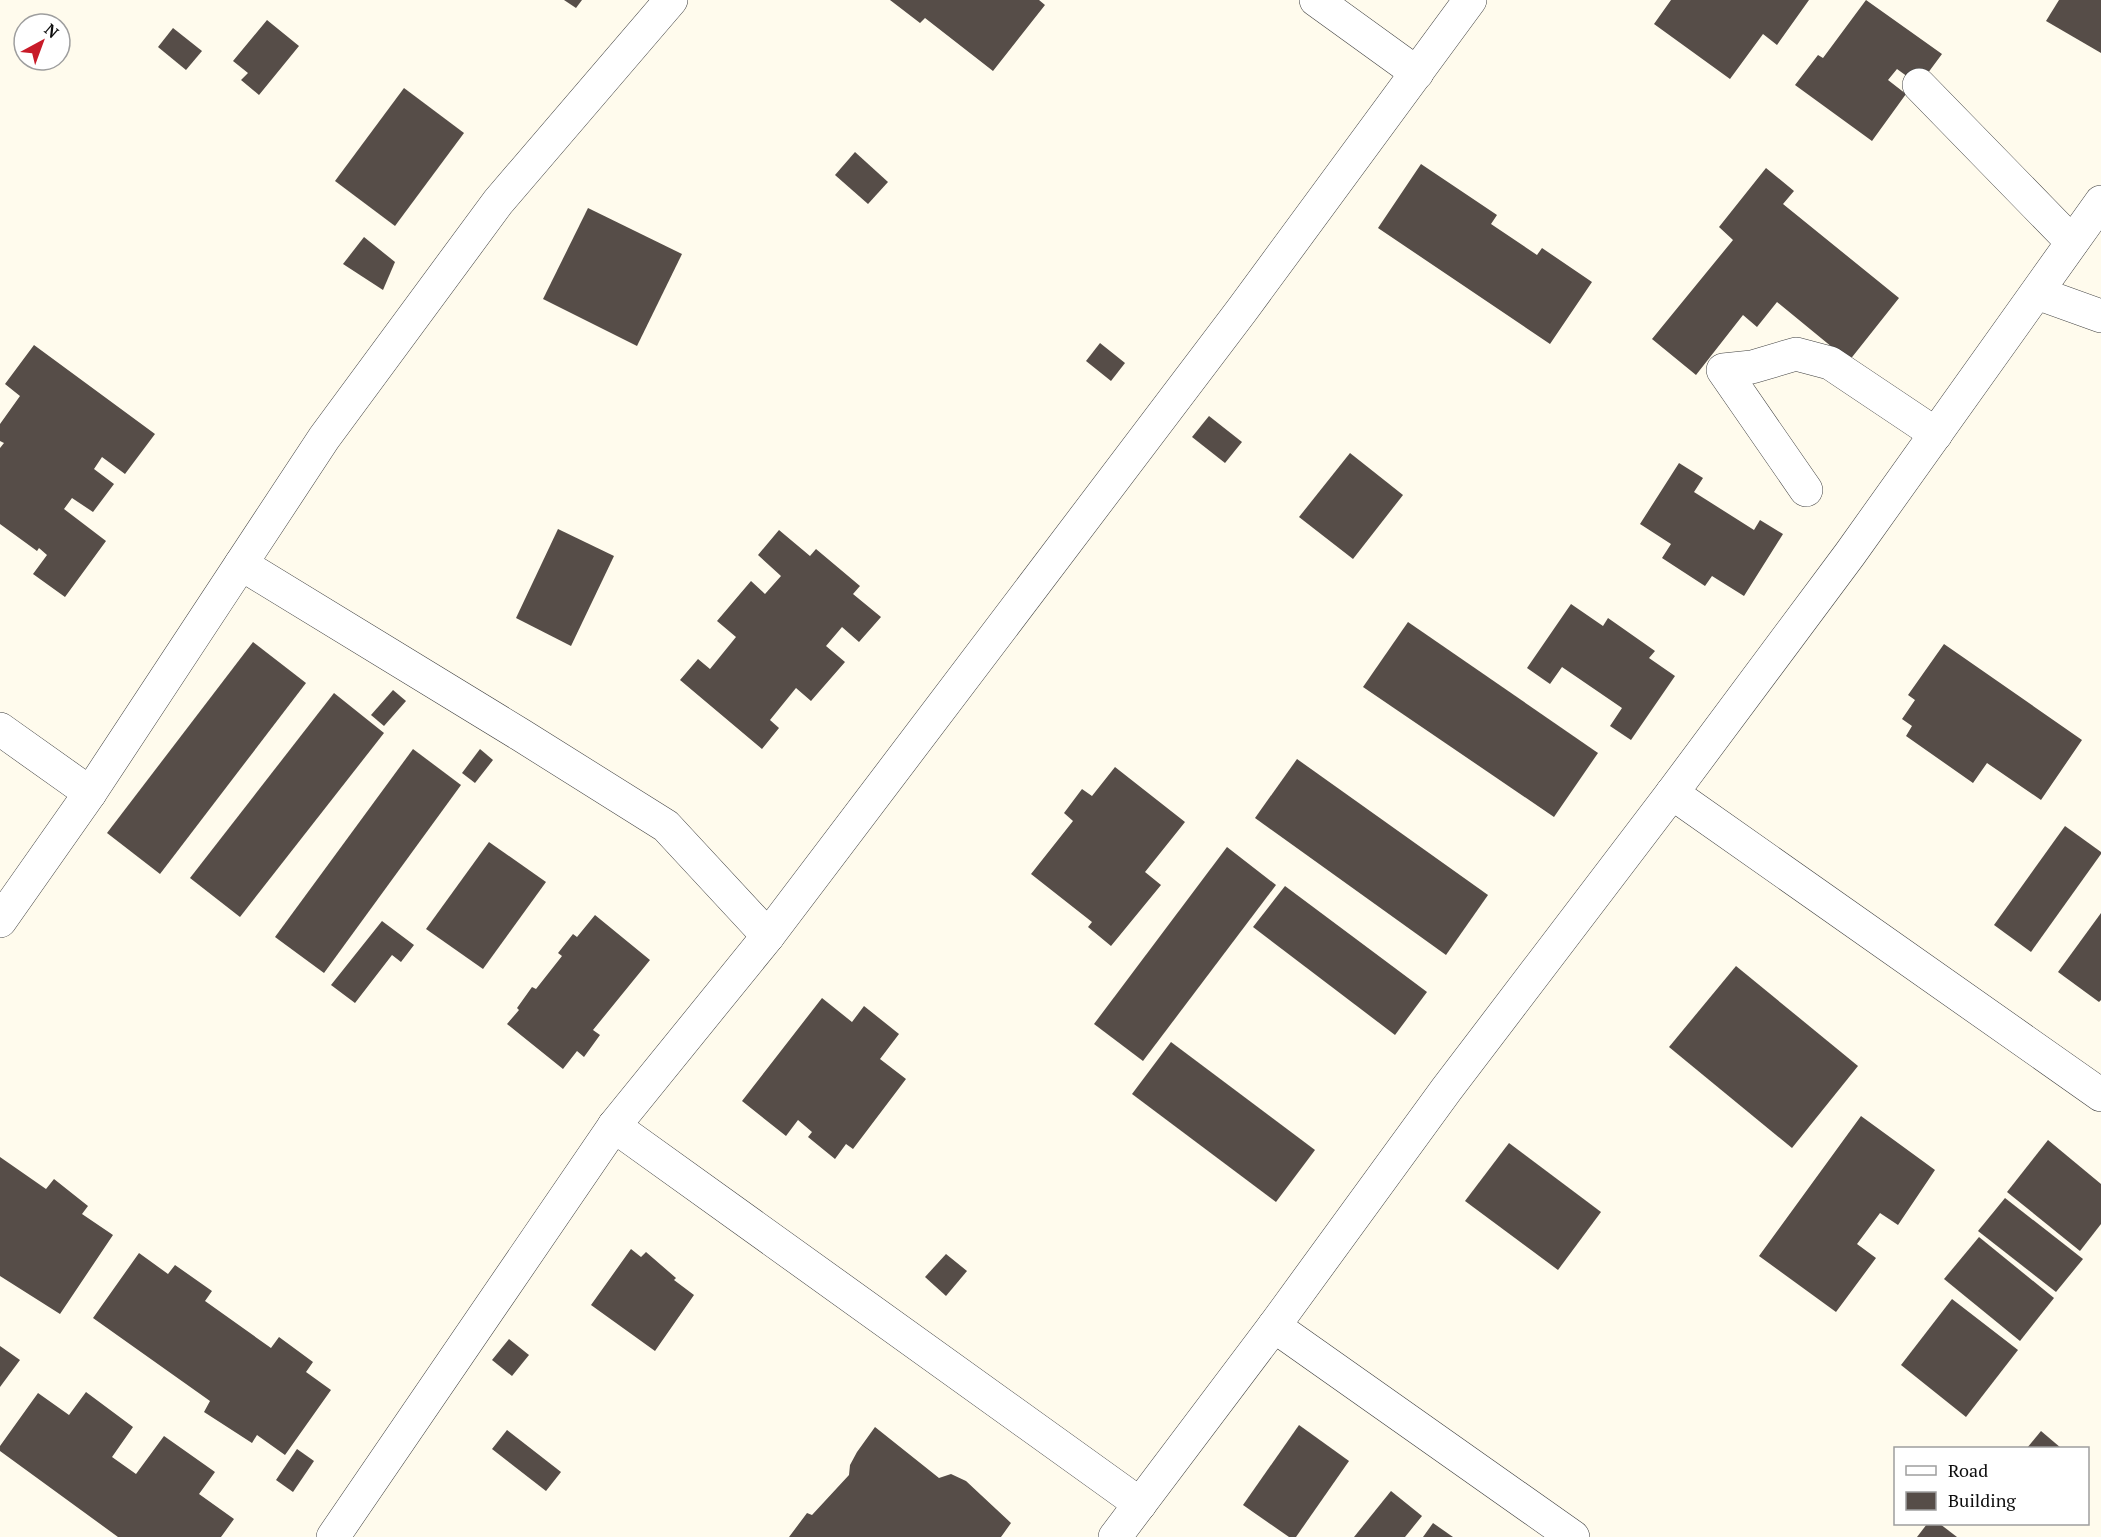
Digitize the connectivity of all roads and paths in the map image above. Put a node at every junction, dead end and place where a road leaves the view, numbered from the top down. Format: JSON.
{"nodes":[{"id":1,"x":671,"y":0,"type":"edge"},
{"id":2,"x":1316,"y":0,"type":"edge"},
{"id":3,"x":1470,"y":0,"type":"edge"},
{"id":4,"x":1417,"y":73,"type":"junction"},
{"id":5,"x":1919,"y":85,"type":"dead end"},
{"id":6,"x":2101,"y":202,"type":"edge"},
{"id":7,"x":2072,"y":242,"type":"junction"},
{"id":8,"x":2037,"y":293,"type":"junction"},
{"id":9,"x":2101,"y":316,"type":"edge"},
{"id":10,"x":1936,"y":434,"type":"junction"},
{"id":11,"x":1806,"y":490,"type":"dead end"},
{"id":12,"x":241,"y":564,"type":"junction"},
{"id":13,"x":0,"y":729,"type":"edge"},
{"id":14,"x":90,"y":793,"type":"junction"},
{"id":15,"x":1672,"y":793,"type":"junction"},
{"id":16,"x":0,"y":921,"type":"edge"},
{"id":17,"x":768,"y":936,"type":"junction"},
{"id":18,"x":2101,"y":1095,"type":"edge"},
{"id":19,"x":614,"y":1126,"type":"junction"},
{"id":20,"x":1274,"y":1326,"type":"junction"},
{"id":21,"x":1140,"y":1504,"type":"junction"},
{"id":22,"x":333,"y":1537,"type":"edge"},
{"id":23,"x":1115,"y":1537,"type":"edge"},
{"id":24,"x":1573,"y":1537,"type":"edge"}],
"edges":[{"from":1,"to":12,"type":"street"},
{"from":2,"to":4,"type":"street"},
{"from":3,"to":4,"type":"street"},
{"from":4,"to":17,"type":"street"},
{"from":5,"to":7,"type":"street"},
{"from":6,"to":7,"type":"street"},
{"from":7,"to":8,"type":"street"},
{"from":8,"to":9,"type":"street"},
{"from":8,"to":10,"type":"street"},
{"from":10,"to":11,"type":"street"},
{"from":10,"to":15,"type":"street"},
{"from":12,"to":14,"type":"street"},
{"from":12,"to":17,"type":"street"},
{"from":13,"to":14,"type":"street"},
{"from":14,"to":16,"type":"street"},
{"from":15,"to":18,"type":"street"},
{"from":15,"to":20,"type":"street"},
{"from":17,"to":19,"type":"street"},
{"from":19,"to":21,"type":"street"},
{"from":19,"to":22,"type":"street"},
{"from":20,"to":21,"type":"street"},
{"from":20,"to":24,"type":"street"},
{"from":21,"to":23,"type":"street"}]}
